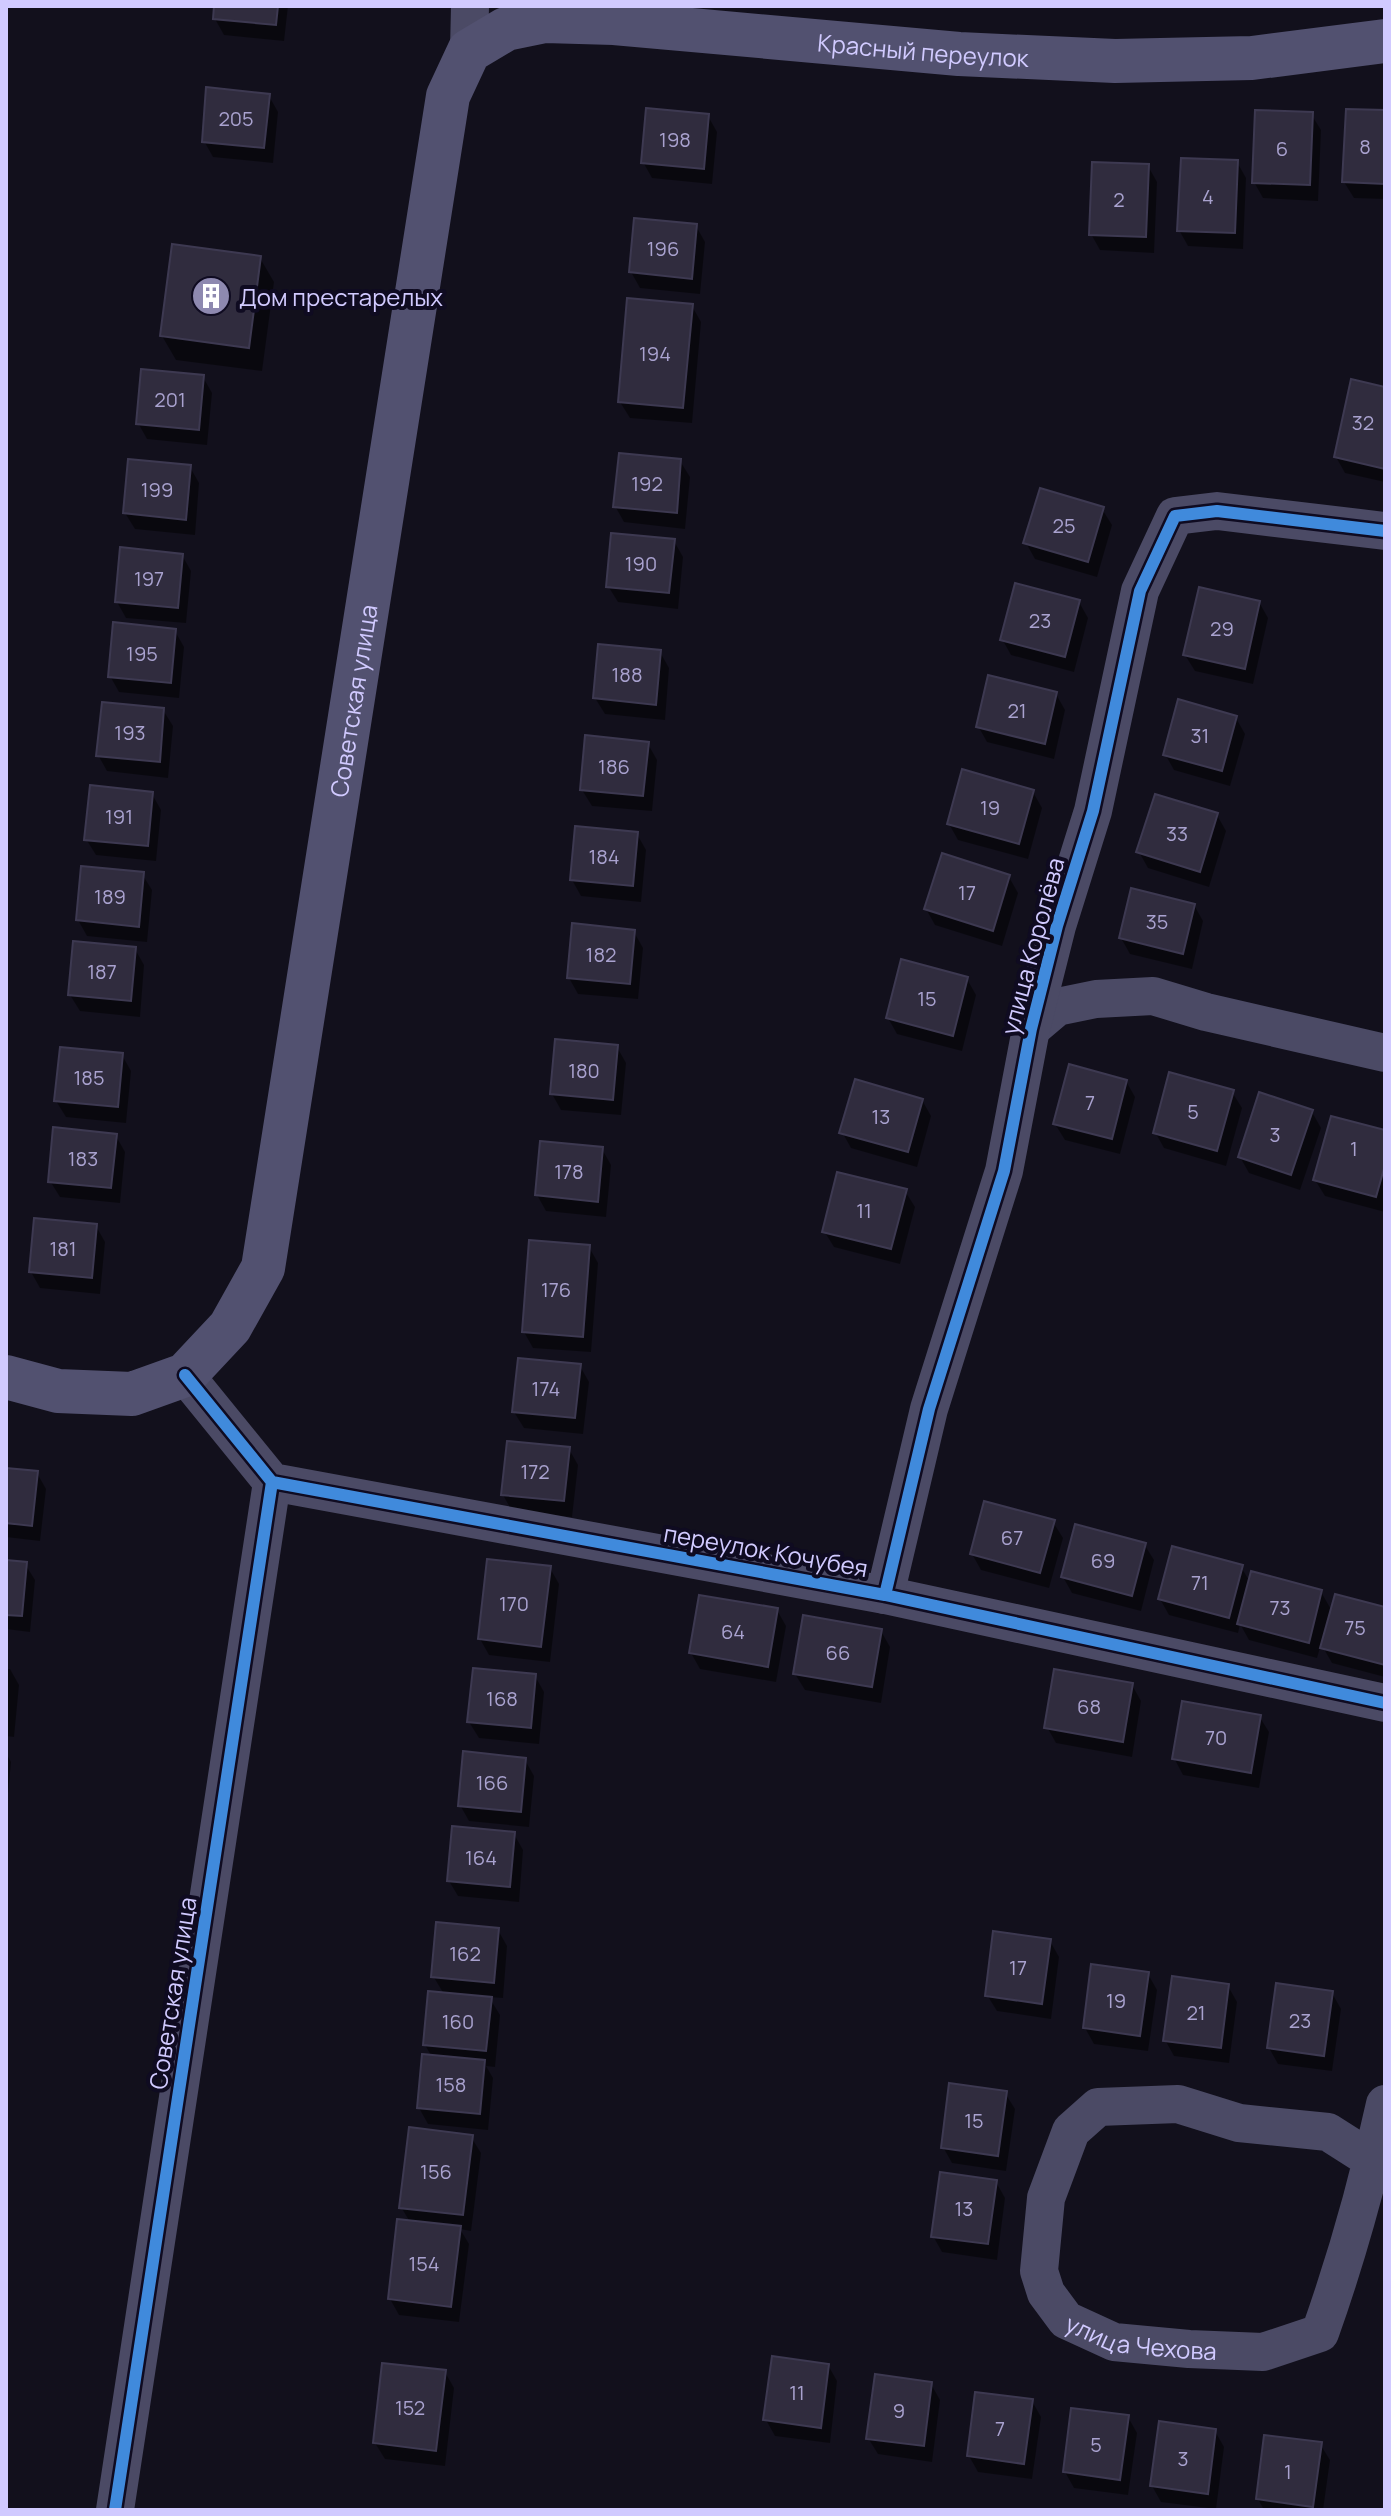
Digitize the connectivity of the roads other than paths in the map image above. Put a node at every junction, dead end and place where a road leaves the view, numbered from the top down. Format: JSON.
{"nodes":[{"id":1,"x":470,"y":6,"type":"edge"},
{"id":2,"x":1385,"y":41,"type":"edge"},
{"id":3,"x":469,"y":51,"type":"junction"},
{"id":4,"x":1385,"y":531,"type":"edge"},
{"id":5,"x":1031,"y":1029,"type":"junction"},
{"id":6,"x":1385,"y":1053,"type":"edge"},
{"id":7,"x":185,"y":1375,"type":"junction"},
{"id":8,"x":6,"y":1377,"type":"edge"},
{"id":9,"x":272,"y":1482,"type":"junction"},
{"id":10,"x":885,"y":1595,"type":"junction"},
{"id":11,"x":1385,"y":1703,"type":"edge"},
{"id":12,"x":1385,"y":2104,"type":"edge"},
{"id":13,"x":1372,"y":2160,"type":"junction"},
{"id":14,"x":115,"y":2510,"type":"edge"}],
"edges":[{"from":1,"to":3,"type":"street","name":"Советская улица"},
{"from":2,"to":3,"type":"main road","name":"Красный переулок"},
{"from":3,"to":7,"type":"main road","name":"Советская улица"},
{"from":4,"to":5,"type":"street","name":"улица Королёва"},
{"from":5,"to":6,"type":"street","name":"улица Королёва"},
{"from":5,"to":10,"type":"street","name":"улица Королёва"},
{"from":7,"to":8,"type":"main road"},
{"from":7,"to":9,"type":"street"},
{"from":9,"to":10,"type":"street","name":"переулок Кочубея"},
{"from":9,"to":14,"type":"street","name":"Советская улица"},
{"from":10,"to":11,"type":"street","name":"переулок Кочубея"},
{"from":12,"to":13,"type":"street","name":"улица Чехова"},
{"from":13,"to":13,"type":"street","name":"улица Чехова"}]}
